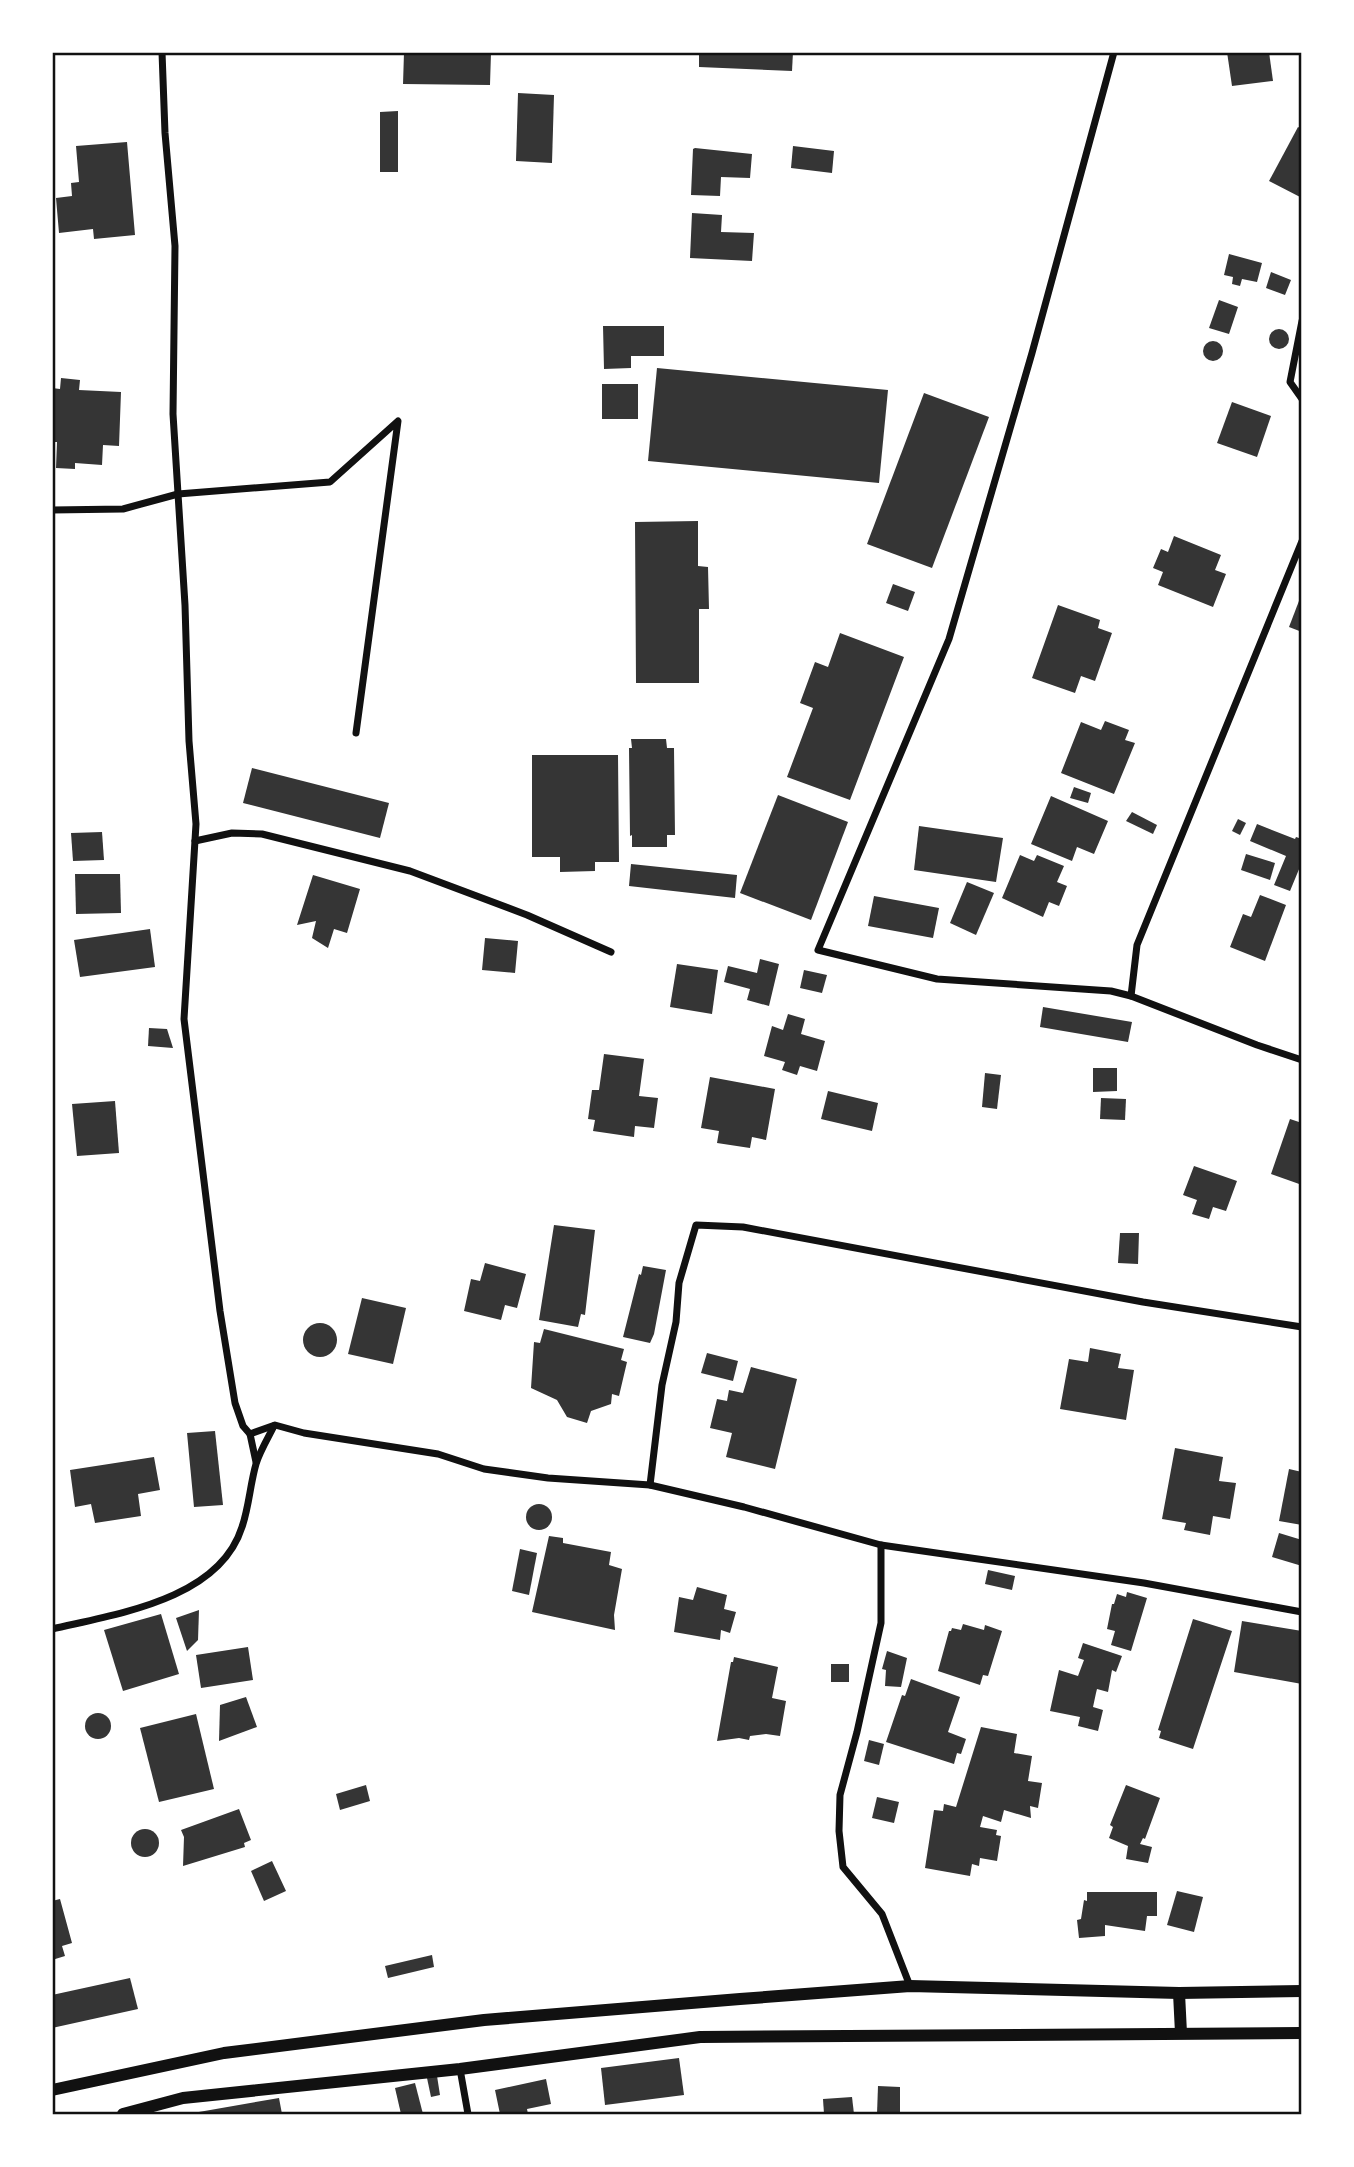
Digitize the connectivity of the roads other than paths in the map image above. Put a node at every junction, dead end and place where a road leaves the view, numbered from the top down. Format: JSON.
{"nodes":[{"id":1,"x":162,"y":52,"type":"edge"},
{"id":2,"x":1114,"y":52,"type":"edge"},
{"id":3,"x":1301,"y":321,"type":"edge"},
{"id":4,"x":1301,"y":399,"type":"edge"},
{"id":5,"x":178,"y":495,"type":"junction"},
{"id":6,"x":52,"y":510,"type":"edge"},
{"id":7,"x":1301,"y":541,"type":"edge"},
{"id":8,"x":356,"y":733,"type":"dead end"},
{"id":9,"x":195,"y":841,"type":"junction"},
{"id":10,"x":611,"y":952,"type":"dead end"},
{"id":11,"x":1131,"y":996,"type":"junction"},
{"id":12,"x":1301,"y":1060,"type":"edge"},
{"id":13,"x":1301,"y":1327,"type":"edge"},
{"id":14,"x":275,"y":1425,"type":"junction"},
{"id":15,"x":250,"y":1434,"type":"junction"},
{"id":16,"x":256,"y":1462,"type":"junction"},
{"id":17,"x":650,"y":1485,"type":"junction"},
{"id":18,"x":881,"y":1545,"type":"junction"},
{"id":19,"x":1301,"y":1612,"type":"edge"},
{"id":20,"x":52,"y":1629,"type":"edge"},
{"id":21,"x":910,"y":1986,"type":"junction"},
{"id":22,"x":1301,"y":1991,"type":"edge"},
{"id":23,"x":1179,"y":1993,"type":"junction"},
{"id":24,"x":1301,"y":2033,"type":"edge"},
{"id":25,"x":1181,"y":2034,"type":"junction"},
{"id":26,"x":460,"y":2068,"type":"junction"},
{"id":27,"x":52,"y":2090,"type":"edge"},
{"id":28,"x":127,"y":2114,"type":"edge"},
{"id":29,"x":468,"y":2115,"type":"edge"}],
"edges":[{"from":1,"to":5,"type":"street"},
{"from":2,"to":11,"type":"street"},
{"from":3,"to":4,"type":"street"},
{"from":5,"to":6,"type":"street"},
{"from":5,"to":8,"type":"street"},
{"from":5,"to":9,"type":"street"},
{"from":7,"to":11,"type":"street"},
{"from":9,"to":10,"type":"street"},
{"from":9,"to":15,"type":"street"},
{"from":11,"to":12,"type":"street"},
{"from":13,"to":17,"type":"street"},
{"from":14,"to":15,"type":"street"},
{"from":14,"to":16,"type":"street"},
{"from":14,"to":17,"type":"street"},
{"from":15,"to":16,"type":"street"},
{"from":16,"to":20,"type":"street"},
{"from":17,"to":18,"type":"street"},
{"from":18,"to":19,"type":"street"},
{"from":18,"to":21,"type":"street"},
{"from":21,"to":23,"type":"street"},
{"from":21,"to":27,"type":"street"},
{"from":22,"to":23,"type":"street"},
{"from":23,"to":25,"type":"street"},
{"from":24,"to":25,"type":"street"},
{"from":25,"to":26,"type":"street"},
{"from":26,"to":28,"type":"street"},
{"from":26,"to":29,"type":"street"}]}
